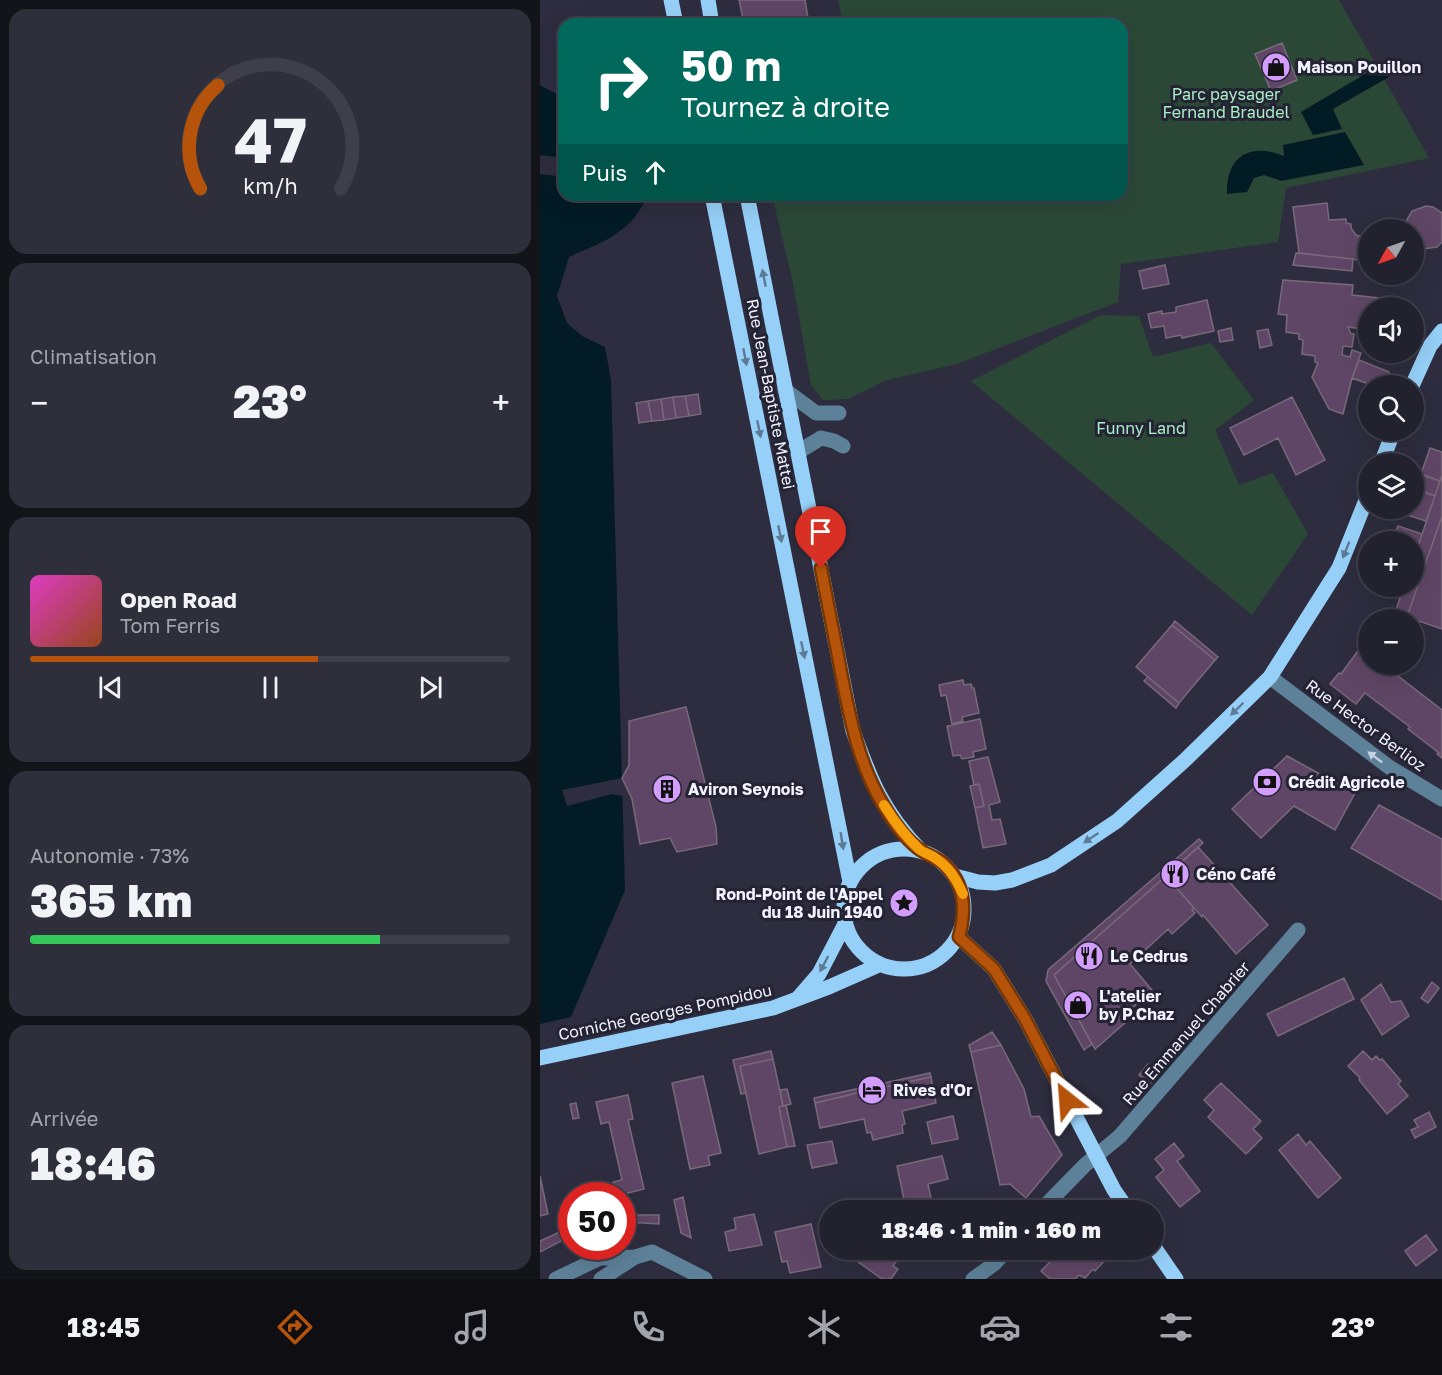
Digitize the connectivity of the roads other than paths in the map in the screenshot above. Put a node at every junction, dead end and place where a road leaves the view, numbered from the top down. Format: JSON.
{"nodes":[{"id":1,"x":671,"y":0,"type":"edge"},
{"id":2,"x":708,"y":0,"type":"edge"},
{"id":3,"x":675,"y":18,"type":"edge"},
{"id":4,"x":711,"y":18,"type":"edge"},
{"id":5,"x":713,"y":201,"type":"edge"},
{"id":6,"x":748,"y":201,"type":"edge"},
{"id":7,"x":1442,"y":331,"type":"edge"},
{"id":8,"x":1417,"y":375,"type":"edge"},
{"id":9,"x":785,"y":390,"type":"junction"},
{"id":10,"x":839,"y":413,"type":"dead end"},
{"id":11,"x":843,"y":446,"type":"dead end"},
{"id":12,"x":798,"y":452,"type":"junction"},
{"id":13,"x":1358,"y":519,"type":"edge"},
{"id":14,"x":1270,"y":677,"type":"junction"},
{"id":15,"x":1442,"y":799,"type":"edge"},
{"id":16,"x":921,"y":851,"type":"junction"},
{"id":17,"x":955,"y":876,"type":"junction"},
{"id":18,"x":850,"y":882,"type":"junction"},
{"id":19,"x":845,"y":924,"type":"junction"},
{"id":20,"x":1298,"y":930,"type":"dead end"},
{"id":21,"x":959,"y":937,"type":"junction"},
{"id":22,"x":879,"y":965,"type":"junction"},
{"id":23,"x":797,"y":1000,"type":"junction"},
{"id":24,"x":540,"y":1058,"type":"edge"},
{"id":25,"x":1096,"y":1155,"type":"junction"},
{"id":26,"x":1050,"y":1200,"type":"edge"},
{"id":27,"x":1121,"y":1200,"type":"edge"},
{"id":28,"x":636,"y":1257,"type":"edge"},
{"id":29,"x":596,"y":1260,"type":"edge"},
{"id":30,"x":630,"y":1260,"type":"edge"},
{"id":31,"x":997,"y":1260,"type":"edge"},
{"id":32,"x":1163,"y":1260,"type":"edge"},
{"id":33,"x":556,"y":1279,"type":"edge"},
{"id":34,"x":601,"y":1279,"type":"edge"},
{"id":35,"x":705,"y":1279,"type":"edge"},
{"id":36,"x":973,"y":1279,"type":"edge"},
{"id":37,"x":1176,"y":1279,"type":"edge"}],
"edges":[{"from":1,"to":3,"type":"main road"},
{"from":2,"to":4,"type":"main road"},
{"from":5,"to":18,"type":"main road","name":"Rue Jean-Baptiste Mattei","one_way":true},
{"from":9,"to":6,"type":"main road","name":"Rue Jean-Baptiste Mattei","one_way":true},
{"from":7,"to":8,"type":"main road"},
{"from":9,"to":10,"type":"street"},
{"from":9,"to":12,"type":"main road","name":"Rue Jean-Baptiste Mattei"},
{"from":11,"to":12,"type":"street"},
{"from":12,"to":16,"type":"main road","name":"Rue Jean-Baptiste Mattei"},
{"from":13,"to":14,"type":"main road","one_way":true},
{"from":15,"to":14,"type":"street","name":"Rue Hector Berlioz","one_way":true},
{"from":14,"to":17,"type":"main road","one_way":true},
{"from":16,"to":17,"type":"main road"},
{"from":16,"to":18,"type":"main road"},
{"from":17,"to":21,"type":"main road"},
{"from":18,"to":19,"type":"main road"},
{"from":19,"to":22,"type":"main road"},
{"from":19,"to":23,"type":"main road","name":"Corniche Georges Pompidou","one_way":true},
{"from":20,"to":25,"type":"street","name":"Rue Emmanuel Chabrier"},
{"from":21,"to":22,"type":"main road"},
{"from":21,"to":25,"type":"main road"},
{"from":22,"to":23,"type":"main road","name":"Corniche Georges Pompidou"},
{"from":23,"to":24,"type":"main road","name":"Corniche Georges Pompidou"},
{"from":25,"to":26,"type":"street","name":"Rue Emmanuel Chabrier"},
{"from":25,"to":27,"type":"main road"},
{"from":28,"to":35,"type":"street"},
{"from":29,"to":33,"type":"street"},
{"from":30,"to":34,"type":"street"},
{"from":31,"to":36,"type":"street"},
{"from":32,"to":37,"type":"main road"}]}
